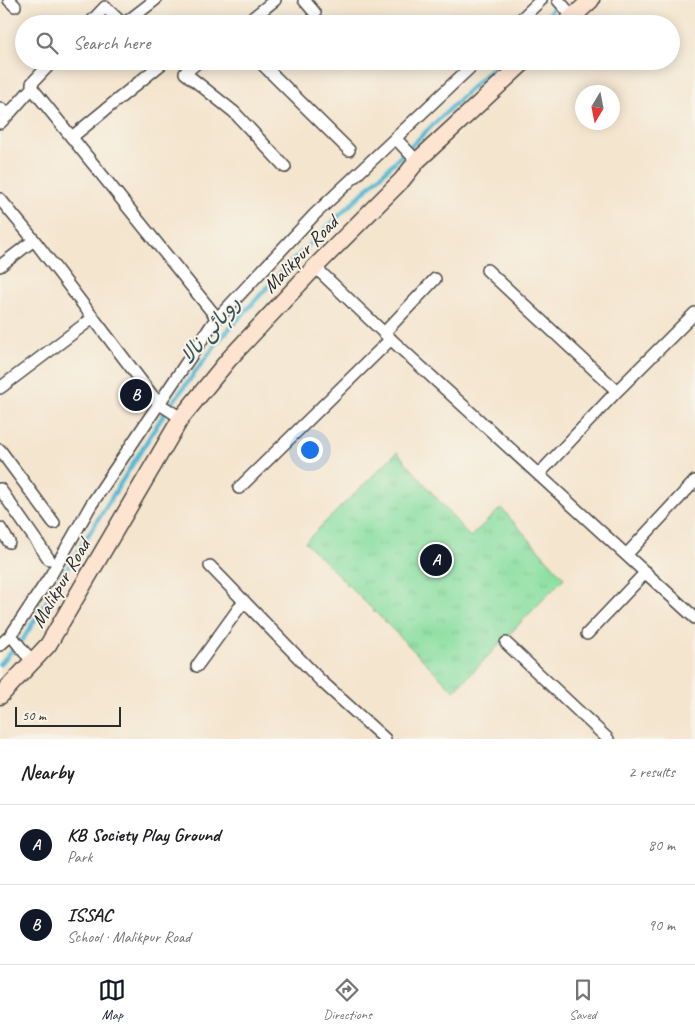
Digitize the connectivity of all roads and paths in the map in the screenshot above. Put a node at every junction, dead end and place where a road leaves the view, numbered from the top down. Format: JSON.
{"nodes":[{"id":1,"x":155,"y":0,"type":"edge"},
{"id":2,"x":275,"y":0,"type":"edge"},
{"id":3,"x":304,"y":0,"type":"edge"},
{"id":4,"x":541,"y":0,"type":"edge"},
{"id":5,"x":558,"y":0,"type":"edge"},
{"id":6,"x":591,"y":0,"type":"edge"},
{"id":7,"x":315,"y":13,"type":"dead end"},
{"id":8,"x":98,"y":15,"type":"edge"},
{"id":9,"x":114,"y":15,"type":"edge"},
{"id":10,"x":135,"y":15,"type":"edge"},
{"id":11,"x":256,"y":15,"type":"edge"},
{"id":12,"x":525,"y":15,"type":"edge"},
{"id":13,"x":567,"y":15,"type":"edge"},
{"id":14,"x":571,"y":15,"type":"edge"},
{"id":15,"x":44,"y":70,"type":"edge"},
{"id":16,"x":153,"y":70,"type":"edge"},
{"id":17,"x":188,"y":70,"type":"edge"},
{"id":18,"x":268,"y":70,"type":"edge"},
{"id":19,"x":468,"y":70,"type":"edge"},
{"id":20,"x":515,"y":70,"type":"edge"},
{"id":21,"x":32,"y":88,"type":"junction"},
{"id":22,"x":3,"y":115,"type":"edge"},
{"id":23,"x":72,"y":137,"type":"junction"},
{"id":24,"x":397,"y":140,"type":"junction"},
{"id":25,"x":349,"y":150,"type":"dead end"},
{"id":26,"x":414,"y":158,"type":"junction"},
{"id":27,"x":284,"y":167,"type":"dead end"},
{"id":28,"x":0,"y":199,"type":"edge"},
{"id":29,"x":34,"y":240,"type":"junction"},
{"id":30,"x":0,"y":266,"type":"edge"},
{"id":31,"x":315,"y":267,"type":"junction"},
{"id":32,"x":487,"y":270,"type":"dead end"},
{"id":33,"x":435,"y":279,"type":"dead end"},
{"id":34,"x":695,"y":313,"type":"edge"},
{"id":35,"x":93,"y":318,"type":"junction"},
{"id":36,"x":217,"y":318,"type":"junction"},
{"id":37,"x":388,"y":336,"type":"junction"},
{"id":38,"x":0,"y":388,"type":"edge"},
{"id":39,"x":617,"y":391,"type":"junction"},
{"id":40,"x":158,"y":403,"type":"junction"},
{"id":41,"x":178,"y":416,"type":"junction"},
{"id":42,"x":0,"y":450,"type":"edge"},
{"id":43,"x":539,"y":474,"type":"junction"},
{"id":44,"x":695,"y":481,"type":"edge"},
{"id":45,"x":239,"y":488,"type":"dead end"},
{"id":46,"x":0,"y":489,"type":"edge"},
{"id":47,"x":54,"y":523,"type":"dead end"},
{"id":48,"x":0,"y":528,"type":"edge"},
{"id":49,"x":9,"y":542,"type":"dead end"},
{"id":50,"x":627,"y":554,"type":"junction"},
{"id":51,"x":49,"y":560,"type":"dead end"},
{"id":52,"x":210,"y":566,"type":"dead end"},
{"id":53,"x":646,"y":572,"type":"junction"},
{"id":54,"x":244,"y":601,"type":"junction"},
{"id":55,"x":695,"y":618,"type":"edge"},
{"id":56,"x":587,"y":634,"type":"dead end"},
{"id":57,"x":12,"y":637,"type":"junction"},
{"id":58,"x":506,"y":643,"type":"dead end"},
{"id":59,"x":0,"y":645,"type":"edge"},
{"id":60,"x":29,"y":657,"type":"junction"},
{"id":61,"x":197,"y":666,"type":"dead end"},
{"id":62,"x":0,"y":696,"type":"edge"},
{"id":63,"x":385,"y":739,"type":"edge"},
{"id":64,"x":608,"y":739,"type":"edge"}],
"edges":[{"from":1,"to":10,"type":"street"},
{"from":2,"to":11,"type":"street"},
{"from":3,"to":7,"type":"street"},
{"from":4,"to":12,"type":"street"},
{"from":5,"to":13,"type":"street"},
{"from":6,"to":14,"type":"street"},
{"from":8,"to":9,"type":"street"},
{"from":15,"to":21,"type":"street"},
{"from":16,"to":23,"type":"street"},
{"from":17,"to":27,"type":"street"},
{"from":18,"to":25,"type":"street"},
{"from":19,"to":24,"type":"street"},
{"from":20,"to":26,"type":"street","name":"Malikpur Road"},
{"from":21,"to":22,"type":"street"},
{"from":21,"to":23,"type":"street"},
{"from":23,"to":36,"type":"street"},
{"from":24,"to":26,"type":"street"},
{"from":24,"to":36,"type":"street"},
{"from":26,"to":31,"type":"street","name":"Malikpur Road"},
{"from":28,"to":29,"type":"street"},
{"from":29,"to":30,"type":"street"},
{"from":29,"to":35,"type":"street"},
{"from":31,"to":37,"type":"street"},
{"from":31,"to":41,"type":"street","name":"Malikpur Road"},
{"from":32,"to":39,"type":"street"},
{"from":33,"to":37,"type":"street"},
{"from":34,"to":39,"type":"street"},
{"from":35,"to":38,"type":"street"},
{"from":35,"to":40,"type":"street"},
{"from":36,"to":40,"type":"street"},
{"from":37,"to":43,"type":"street"},
{"from":37,"to":45,"type":"street"},
{"from":39,"to":43,"type":"street"},
{"from":40,"to":41,"type":"street"},
{"from":40,"to":57,"type":"street"},
{"from":41,"to":60,"type":"street","name":"Malikpur Road"},
{"from":42,"to":47,"type":"street"},
{"from":43,"to":50,"type":"street"},
{"from":44,"to":50,"type":"street"},
{"from":46,"to":51,"type":"street"},
{"from":48,"to":49,"type":"street"},
{"from":50,"to":53,"type":"street"},
{"from":52,"to":54,"type":"street"},
{"from":53,"to":55,"type":"street"},
{"from":53,"to":56,"type":"street"},
{"from":54,"to":61,"type":"street"},
{"from":54,"to":63,"type":"street"},
{"from":57,"to":59,"type":"street"},
{"from":57,"to":60,"type":"street"},
{"from":58,"to":64,"type":"street"},
{"from":60,"to":62,"type":"street","name":"Malikpur Road"}]}
